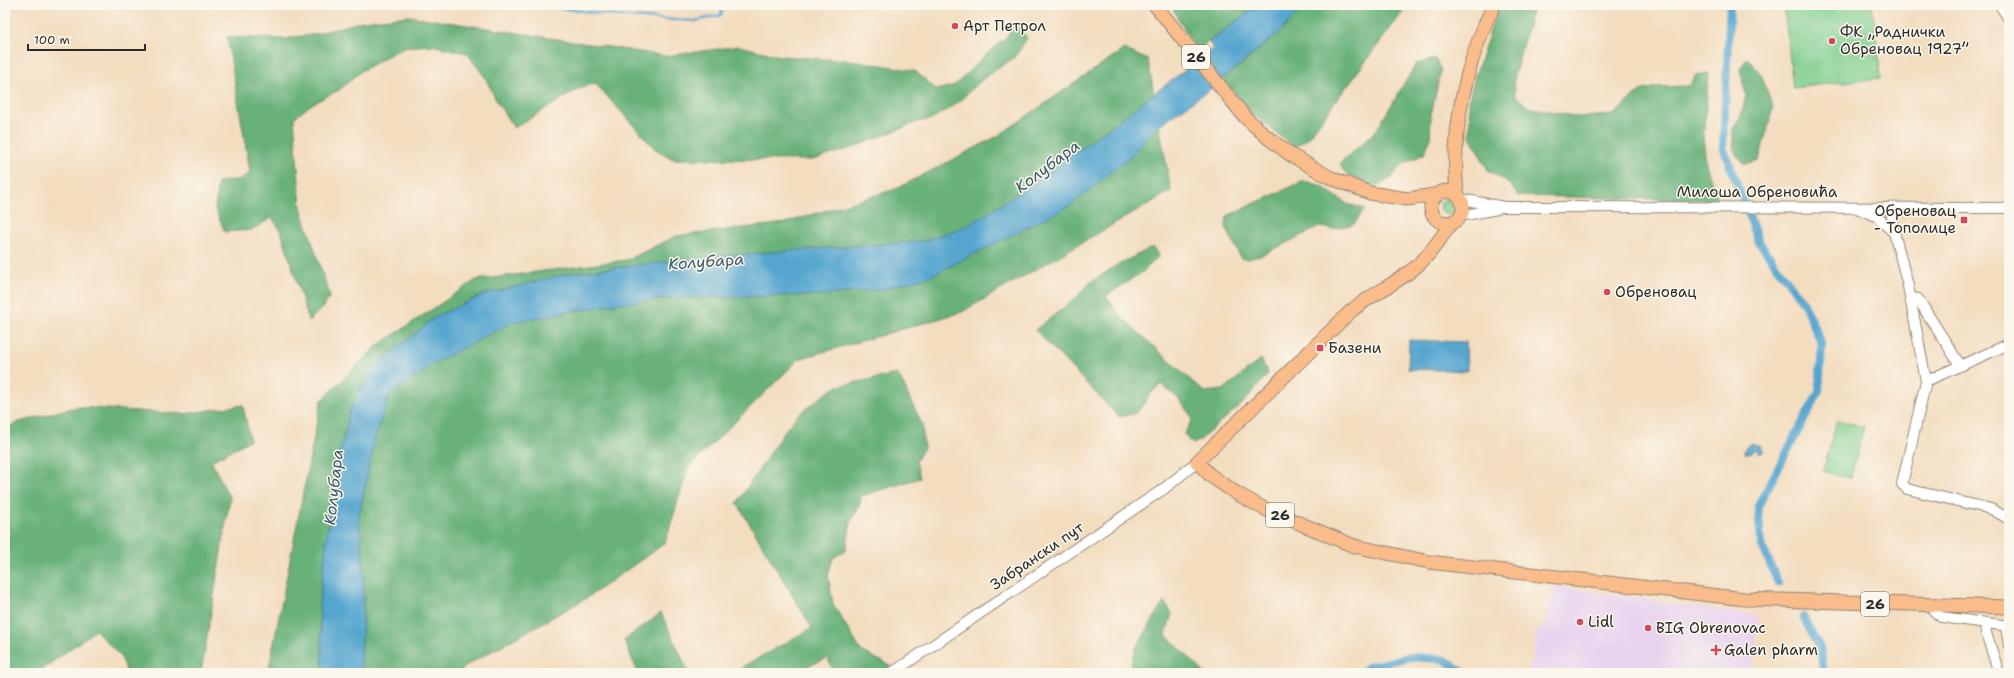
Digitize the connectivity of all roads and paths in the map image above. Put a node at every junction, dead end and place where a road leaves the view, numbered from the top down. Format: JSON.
{"nodes":[{"id":1,"x":1494,"y":5,"type":"edge"},
{"id":2,"x":2000,"y":5,"type":"edge"},
{"id":3,"x":1156,"y":6,"type":"edge"},
{"id":4,"x":2009,"y":19,"type":"edge"},
{"id":5,"x":1455,"y":156,"type":"junction"},
{"id":6,"x":1438,"y":194,"type":"junction"},
{"id":7,"x":1384,"y":196,"type":"junction"},
{"id":8,"x":1459,"y":196,"type":"junction"},
{"id":9,"x":1504,"y":207,"type":"junction"},
{"id":10,"x":1858,"y":208,"type":"junction"},
{"id":11,"x":1893,"y":208,"type":"junction"},
{"id":12,"x":2009,"y":208,"type":"edge"},
{"id":13,"x":1434,"y":216,"type":"junction"},
{"id":14,"x":1456,"y":220,"type":"junction"},
{"id":15,"x":1894,"y":233,"type":"junction"},
{"id":16,"x":1427,"y":255,"type":"junction"},
{"id":17,"x":1911,"y":298,"type":"junction"},
{"id":18,"x":2009,"y":344,"type":"edge"},
{"id":19,"x":1960,"y":364,"type":"junction"},
{"id":20,"x":1926,"y":380,"type":"junction"},
{"id":21,"x":1197,"y":462,"type":"junction"},
{"id":22,"x":2009,"y":519,"type":"edge"},
{"id":23,"x":1933,"y":604,"type":"junction"},
{"id":24,"x":2009,"y":607,"type":"edge"},
{"id":25,"x":1985,"y":623,"type":"junction"},
{"id":26,"x":2007,"y":626,"type":"edge"},
{"id":27,"x":2009,"y":645,"type":"edge"},
{"id":28,"x":892,"y":673,"type":"edge"},
{"id":29,"x":1999,"y":673,"type":"edge"}],
"edges":[{"from":1,"to":5,"type":"main road"},
{"from":2,"to":4,"type":"street"},
{"from":3,"to":7,"type":"main road","number":"26"},
{"from":5,"to":6,"type":"main road"},
{"from":5,"to":8,"type":"main road"},
{"from":6,"to":7,"type":"main road","number":"26"},
{"from":6,"to":8,"type":"main road","number":"26"},
{"from":6,"to":13,"type":"main road"},
{"from":7,"to":13,"type":"main road","number":"26"},
{"from":8,"to":9,"type":"street","name":"Милоша Обреновића"},
{"from":8,"to":14,"type":"main road"},
{"from":9,"to":10,"type":"street","name":"Милоша Обреновића"},
{"from":9,"to":14,"type":"street","name":"Милоша Обреновића"},
{"from":10,"to":11,"type":"street","name":"Милоша Обреновића"},
{"from":10,"to":15,"type":"street"},
{"from":11,"to":12,"type":"street","name":"Милоша Обреновића"},
{"from":11,"to":15,"type":"street"},
{"from":13,"to":14,"type":"main road","number":"26"},
{"from":13,"to":16,"type":"main road"},
{"from":14,"to":16,"type":"main road"},
{"from":15,"to":17,"type":"street"},
{"from":16,"to":21,"type":"main road"},
{"from":17,"to":19,"type":"street"},
{"from":17,"to":20,"type":"street"},
{"from":18,"to":19,"type":"street"},
{"from":19,"to":20,"type":"street"},
{"from":20,"to":22,"type":"street"},
{"from":21,"to":23,"type":"main road","number":"26"},
{"from":21,"to":28,"type":"street","name":"Забрански пут"},
{"from":23,"to":24,"type":"main road","number":"26"},
{"from":23,"to":25,"type":"street"},
{"from":25,"to":26,"type":"street"},
{"from":25,"to":29,"type":"street"},
{"from":26,"to":27,"type":"street"}]}
